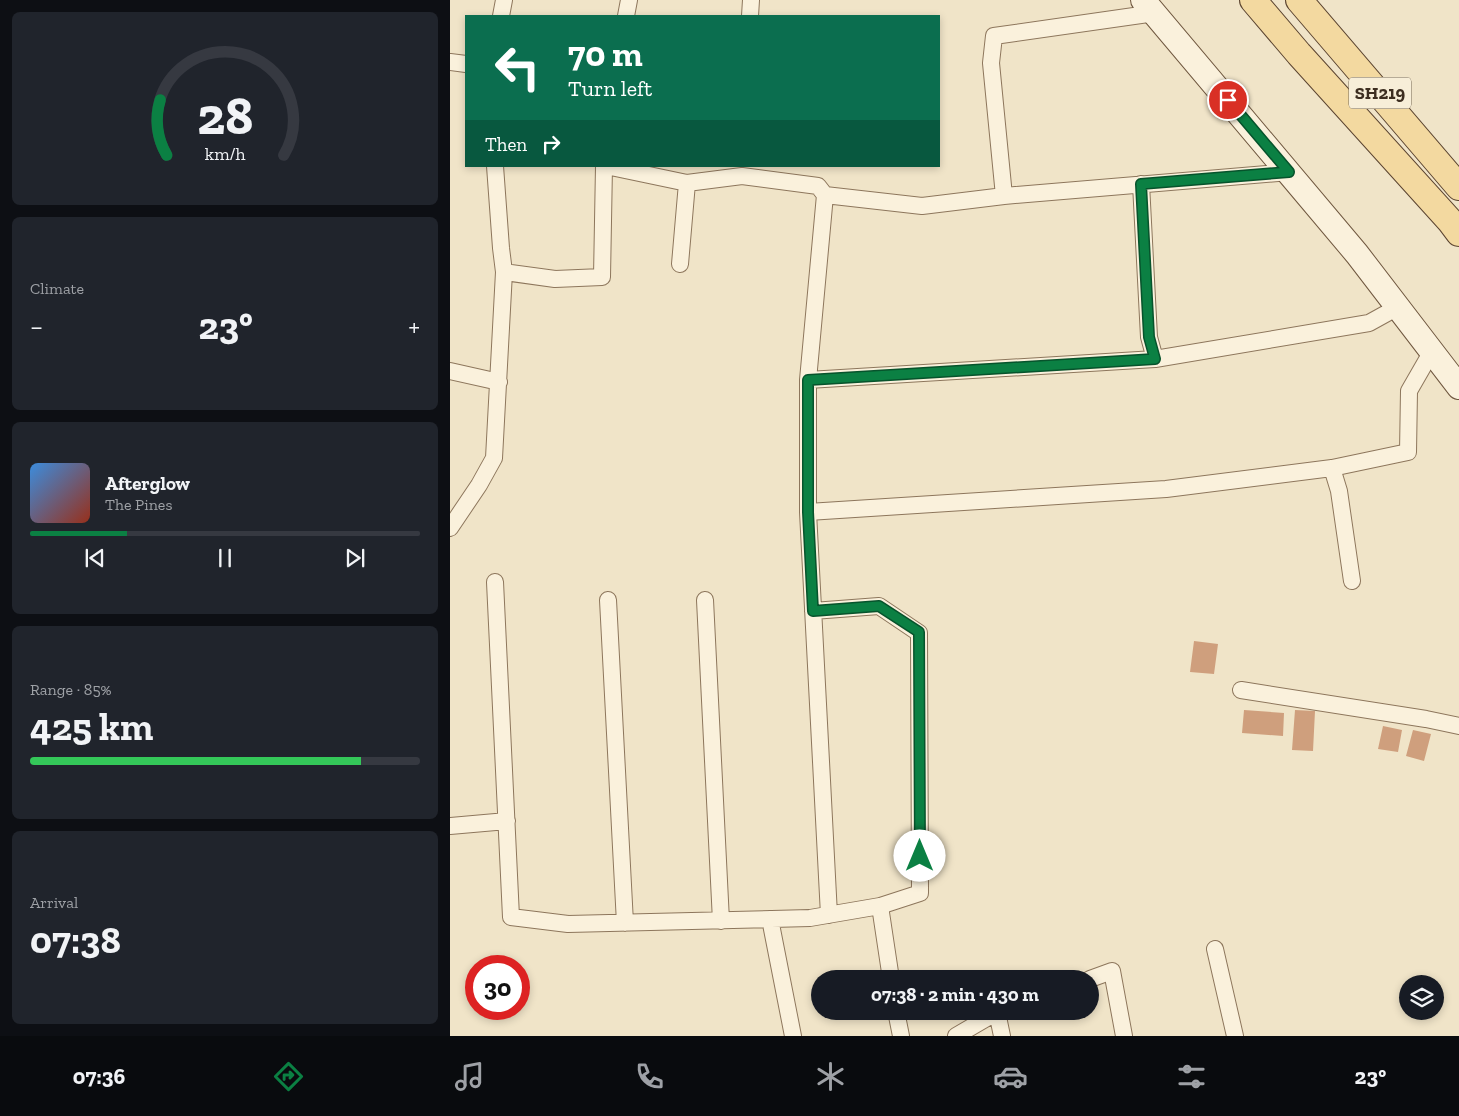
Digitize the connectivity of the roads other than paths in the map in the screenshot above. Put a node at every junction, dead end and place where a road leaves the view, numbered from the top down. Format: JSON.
{"nodes":[{"id":1,"x":504,"y":0,"type":"edge"},
{"id":2,"x":629,"y":0,"type":"edge"},
{"id":3,"x":751,"y":0,"type":"edge"},
{"id":4,"x":1253,"y":0,"type":"edge"},
{"id":5,"x":1300,"y":0,"type":"edge"},
{"id":6,"x":1149,"y":7,"type":"edge"},
{"id":7,"x":502,"y":15,"type":"edge"},
{"id":8,"x":626,"y":15,"type":"edge"},
{"id":9,"x":750,"y":15,"type":"edge"},
{"id":10,"x":450,"y":62,"type":"edge"},
{"id":11,"x":465,"y":64,"type":"edge"},
{"id":12,"x":495,"y":167,"type":"edge"},
{"id":13,"x":605,"y":167,"type":"edge"},
{"id":14,"x":610,"y":167,"type":"edge"},
{"id":15,"x":742,"y":171,"type":"edge"},
{"id":16,"x":1289,"y":172,"type":"junction"},
{"id":17,"x":687,"y":182,"type":"junction"},
{"id":18,"x":1141,"y":184,"type":"junction"},
{"id":19,"x":1459,"y":187,"type":"edge"},
{"id":20,"x":825,"y":195,"type":"junction"},
{"id":21,"x":1004,"y":196,"type":"junction"},
{"id":22,"x":1459,"y":233,"type":"edge"},
{"id":23,"x":680,"y":264,"type":"dead end"},
{"id":24,"x":504,"y":272,"type":"junction"},
{"id":25,"x":1398,"y":307,"type":"junction"},
{"id":26,"x":1432,"y":352,"type":"junction"},
{"id":27,"x":1155,"y":359,"type":"junction"},
{"id":28,"x":450,"y":371,"type":"edge"},
{"id":29,"x":808,"y":380,"type":"junction"},
{"id":30,"x":499,"y":382,"type":"junction"},
{"id":31,"x":1459,"y":387,"type":"edge"},
{"id":32,"x":1332,"y":468,"type":"junction"},
{"id":33,"x":808,"y":512,"type":"junction"},
{"id":34,"x":450,"y":528,"type":"edge"},
{"id":35,"x":1352,"y":581,"type":"dead end"},
{"id":36,"x":495,"y":582,"type":"dead end"},
{"id":37,"x":608,"y":600,"type":"dead end"},
{"id":38,"x":705,"y":600,"type":"dead end"},
{"id":39,"x":813,"y":611,"type":"junction"},
{"id":40,"x":1241,"y":690,"type":"dead end"},
{"id":41,"x":1459,"y":726,"type":"edge"},
{"id":42,"x":506,"y":821,"type":"junction"},
{"id":43,"x":450,"y":826,"type":"edge"},
{"id":44,"x":880,"y":906,"type":"junction"},
{"id":45,"x":829,"y":915,"type":"junction"},
{"id":46,"x":770,"y":919,"type":"junction"},
{"id":47,"x":721,"y":921,"type":"junction"},
{"id":48,"x":625,"y":923,"type":"junction"},
{"id":49,"x":1216,"y":949,"type":"dead end"},
{"id":50,"x":890,"y":970,"type":"edge"},
{"id":51,"x":1099,"y":976,"type":"edge"},
{"id":52,"x":898,"y":1020,"type":"edge"},
{"id":53,"x":984,"y":1020,"type":"edge"},
{"id":54,"x":999,"y":1020,"type":"edge"},
{"id":55,"x":793,"y":1036,"type":"edge"},
{"id":56,"x":901,"y":1036,"type":"edge"},
{"id":57,"x":956,"y":1036,"type":"edge"},
{"id":58,"x":1002,"y":1036,"type":"edge"},
{"id":59,"x":1124,"y":1036,"type":"edge"},
{"id":60,"x":1235,"y":1036,"type":"edge"}],
"edges":[{"from":1,"to":7,"type":"street"},
{"from":2,"to":8,"type":"street"},
{"from":3,"to":9,"type":"street"},
{"from":4,"to":22,"type":"main road"},
{"from":5,"to":19,"type":"main road","number":"SH219"},
{"from":6,"to":16,"type":"main road"},
{"from":6,"to":21,"type":"street"},
{"from":10,"to":11,"type":"street"},
{"from":12,"to":24,"type":"street"},
{"from":13,"to":24,"type":"street"},
{"from":14,"to":17,"type":"street"},
{"from":15,"to":17,"type":"street"},
{"from":15,"to":20,"type":"street"},
{"from":16,"to":18,"type":"street"},
{"from":16,"to":25,"type":"main road"},
{"from":17,"to":23,"type":"street"},
{"from":18,"to":21,"type":"street"},
{"from":18,"to":27,"type":"street"},
{"from":20,"to":21,"type":"street"},
{"from":20,"to":29,"type":"street"},
{"from":24,"to":30,"type":"street"},
{"from":25,"to":26,"type":"main road"},
{"from":25,"to":27,"type":"street"},
{"from":26,"to":31,"type":"main road"},
{"from":26,"to":32,"type":"street"},
{"from":27,"to":29,"type":"street"},
{"from":28,"to":30,"type":"street"},
{"from":29,"to":33,"type":"street"},
{"from":30,"to":34,"type":"street"},
{"from":32,"to":33,"type":"street"},
{"from":32,"to":35,"type":"street"},
{"from":33,"to":39,"type":"street"},
{"from":36,"to":42,"type":"street"},
{"from":37,"to":48,"type":"street"},
{"from":38,"to":47,"type":"street"},
{"from":39,"to":44,"type":"street"},
{"from":39,"to":45,"type":"street"},
{"from":40,"to":41,"type":"street"},
{"from":42,"to":43,"type":"street"},
{"from":42,"to":48,"type":"street"},
{"from":44,"to":45,"type":"street"},
{"from":44,"to":50,"type":"street"},
{"from":45,"to":46,"type":"street"},
{"from":46,"to":47,"type":"street"},
{"from":46,"to":55,"type":"street"},
{"from":47,"to":48,"type":"street"},
{"from":49,"to":60,"type":"street"},
{"from":51,"to":59,"type":"street"},
{"from":52,"to":56,"type":"street"},
{"from":53,"to":57,"type":"street"},
{"from":54,"to":58,"type":"street"}]}
